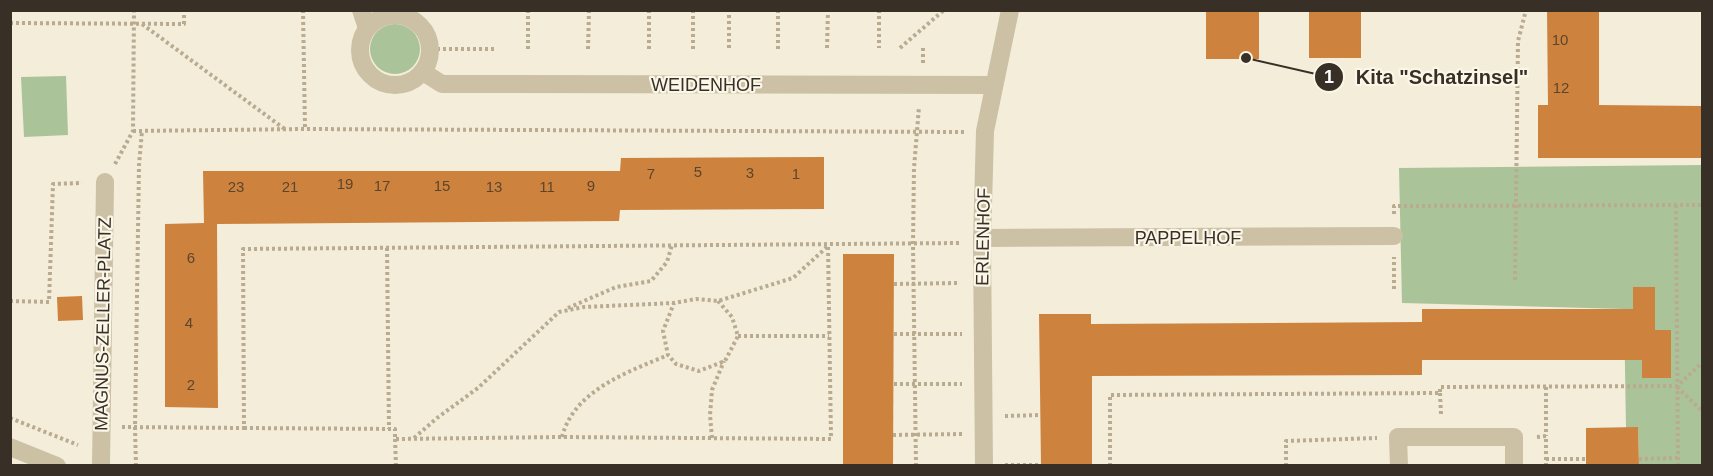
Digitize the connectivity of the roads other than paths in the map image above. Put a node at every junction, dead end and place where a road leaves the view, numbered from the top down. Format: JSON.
{"nodes":[{"id":1,"x":361,"y":10,"type":"edge"},
{"id":2,"x":1010,"y":10,"type":"edge"},
{"id":3,"x":367,"y":28,"type":"junction"},
{"id":4,"x":423,"y":72,"type":"junction"},
{"id":5,"x":993,"y":85,"type":"junction"},
{"id":6,"x":105,"y":182,"type":"road end"},
{"id":7,"x":1394,"y":236,"type":"road end"},
{"id":8,"x":982,"y":241,"type":"junction"},
{"id":9,"x":10,"y":447,"type":"edge"},
{"id":10,"x":101,"y":460,"type":"edge"},
{"id":11,"x":57,"y":465,"type":"edge"},
{"id":12,"x":984,"y":465,"type":"edge"},
{"id":13,"x":1399,"y":465,"type":"edge"},
{"id":14,"x":1514,"y":465,"type":"edge"}],
"edges":[{"from":1,"to":3,"type":"street"},
{"from":2,"to":5,"type":"street","name":"ERLENHOF"},
{"from":3,"to":4,"type":"street"},
{"from":3,"to":4,"type":"street"},
{"from":4,"to":5,"type":"street","name":"WEIDENHOF"},
{"from":5,"to":8,"type":"street","name":"ERLENHOF"},
{"from":6,"to":10,"type":"street","name":"MAGNUS-ZELLER-PLATZ"},
{"from":7,"to":8,"type":"street","name":"PAPPELHOF"},
{"from":8,"to":12,"type":"street","name":"ERLENHOF"},
{"from":9,"to":11,"type":"street"},
{"from":13,"to":14,"type":"street"}]}
